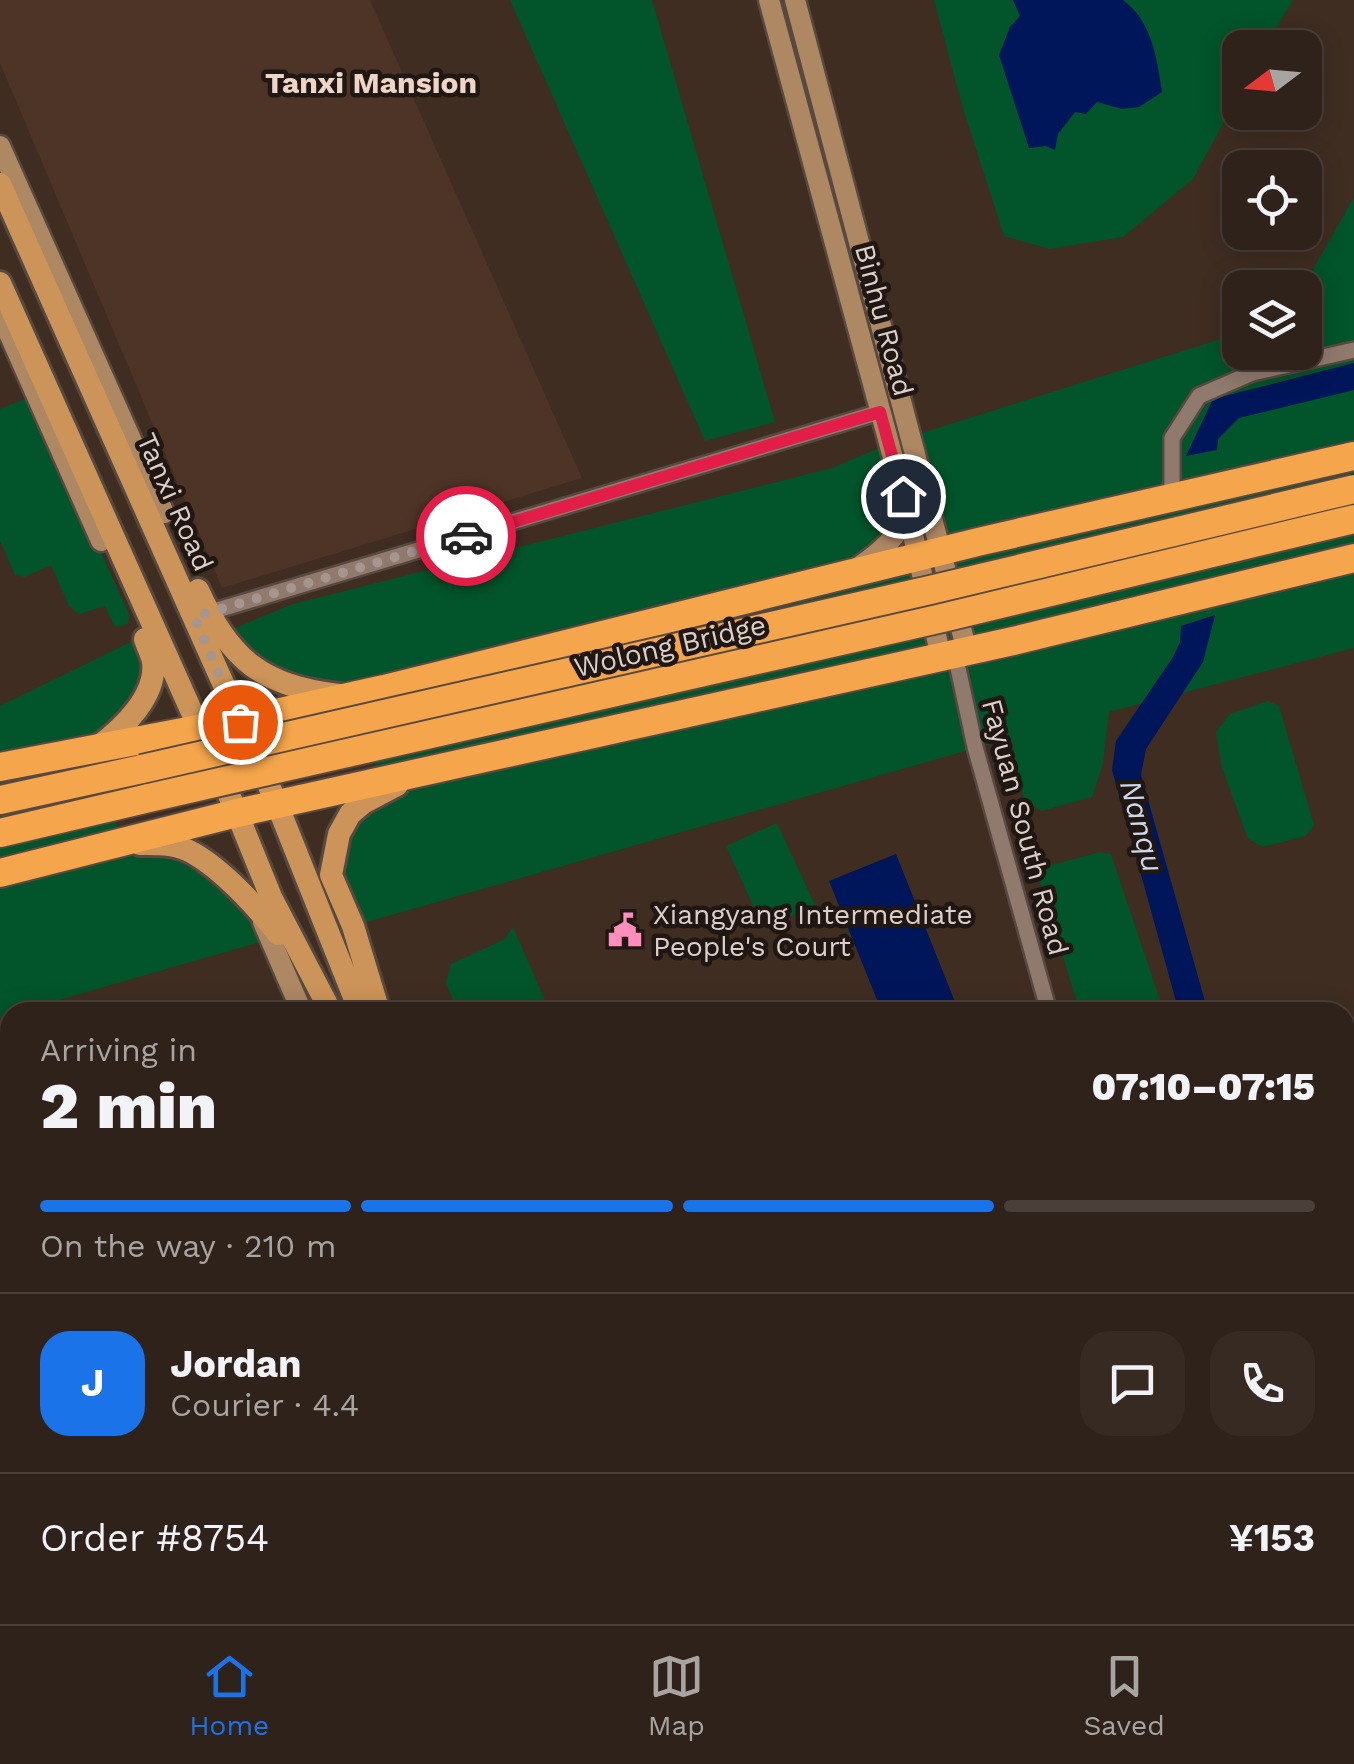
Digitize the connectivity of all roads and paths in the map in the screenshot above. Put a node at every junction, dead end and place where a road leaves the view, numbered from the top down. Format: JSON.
{"nodes":[{"id":1,"x":768,"y":0,"type":"edge"},
{"id":2,"x":794,"y":0,"type":"edge"},
{"id":3,"x":0,"y":146,"type":"edge"},
{"id":4,"x":0,"y":184,"type":"edge"},
{"id":5,"x":0,"y":283,"type":"edge"},
{"id":6,"x":0,"y":312,"type":"edge"},
{"id":7,"x":1354,"y":350,"type":"edge"},
{"id":8,"x":880,"y":412,"type":"junction"},
{"id":9,"x":1354,"y":456,"type":"edge"},
{"id":10,"x":135,"y":486,"type":"junction"},
{"id":11,"x":1354,"y":489,"type":"edge"},
{"id":12,"x":1172,"y":498,"type":"junction"},
{"id":13,"x":96,"y":500,"type":"junction"},
{"id":14,"x":930,"y":511,"type":"junction"},
{"id":15,"x":908,"y":513,"type":"junction"},
{"id":16,"x":164,"y":514,"type":"junction"},
{"id":17,"x":1354,"y":519,"type":"edge"},
{"id":18,"x":1000,"y":537,"type":"junction"},
{"id":19,"x":102,"y":541,"type":"junction"},
{"id":20,"x":930,"y":554,"type":"junction"},
{"id":21,"x":1354,"y":558,"type":"edge"},
{"id":22,"x":850,"y":574,"type":"junction"},
{"id":23,"x":201,"y":615,"type":"junction"},
{"id":24,"x":954,"y":654,"type":"junction"},
{"id":25,"x":350,"y":696,"type":"junction"},
{"id":26,"x":240,"y":722,"type":"junction"},
{"id":27,"x":199,"y":730,"type":"junction"},
{"id":28,"x":97,"y":747,"type":"junction"},
{"id":29,"x":0,"y":767,"type":"edge"},
{"id":30,"x":437,"y":768,"type":"junction"},
{"id":31,"x":0,"y":800,"type":"edge"},
{"id":32,"x":276,"y":804,"type":"junction"},
{"id":33,"x":237,"y":813,"type":"junction"},
{"id":34,"x":0,"y":833,"type":"edge"},
{"id":35,"x":122,"y":844,"type":"junction"},
{"id":36,"x":0,"y":873,"type":"edge"},
{"id":37,"x":254,"y":902,"type":"junction"},
{"id":38,"x":298,"y":1002,"type":"edge"},
{"id":39,"x":323,"y":1002,"type":"edge"},
{"id":40,"x":325,"y":1002,"type":"edge"},
{"id":41,"x":356,"y":1002,"type":"edge"},
{"id":42,"x":376,"y":1002,"type":"edge"},
{"id":43,"x":1046,"y":1002,"type":"edge"}],
"edges":[{"from":1,"to":8,"type":"street","name":"Binhu Road"},
{"from":2,"to":14,"type":"street","name":"Binhu Road"},
{"from":3,"to":16,"type":"street"},
{"from":4,"to":10,"type":"main road","name":"Tanxi Road"},
{"from":5,"to":13,"type":"main road"},
{"from":6,"to":19,"type":"street"},
{"from":7,"to":12,"type":"street"},
{"from":8,"to":15,"type":"street","name":"Binhu Road"},
{"from":8,"to":23,"type":"street"},
{"from":9,"to":12,"type":"highway"},
{"from":10,"to":16,"type":"main road"},
{"from":10,"to":23,"type":"main road","name":"Tanxi Road"},
{"from":11,"to":31,"type":"highway","name":"Wolong Bridge","bridge":true},
{"from":12,"to":18,"type":"highway"},
{"from":13,"to":19,"type":"main road"},
{"from":13,"to":27,"type":"main road"},
{"from":14,"to":18,"type":"street"},
{"from":14,"to":20,"type":"street","name":"Binhu Road"},
{"from":15,"to":20,"type":"street","name":"Binhu Road"},
{"from":15,"to":22,"type":"street"},
{"from":16,"to":23,"type":"main road"},
{"from":17,"to":34,"type":"highway","name":"Wolong Bridge","bridge":true},
{"from":18,"to":20,"type":"highway"},
{"from":19,"to":28,"type":"main road"},
{"from":20,"to":22,"type":"highway"},
{"from":20,"to":24,"type":"street","name":"Binhu Road"},
{"from":21,"to":24,"type":"highway"},
{"from":22,"to":25,"type":"highway"},
{"from":23,"to":25,"type":"main road"},
{"from":23,"to":26,"type":"main road","name":"Tanxi Road"},
{"from":24,"to":30,"type":"highway"},
{"from":24,"to":43,"type":"street","name":"Fayuan South Road"},
{"from":25,"to":26,"type":"highway"},
{"from":26,"to":27,"type":"highway"},
{"from":26,"to":32,"type":"main road","name":"Tanxi Road"},
{"from":27,"to":28,"type":"highway"},
{"from":27,"to":33,"type":"main road"},
{"from":28,"to":29,"type":"highway"},
{"from":30,"to":32,"type":"highway"},
{"from":30,"to":42,"type":"main road"},
{"from":32,"to":33,"type":"highway"},
{"from":32,"to":41,"type":"main road","name":"Tanxi Road"},
{"from":33,"to":35,"type":"highway"},
{"from":33,"to":40,"type":"main road"},
{"from":35,"to":36,"type":"highway"},
{"from":35,"to":37,"type":"main road"},
{"from":37,"to":38,"type":"street"},
{"from":37,"to":39,"type":"main road"}]}
